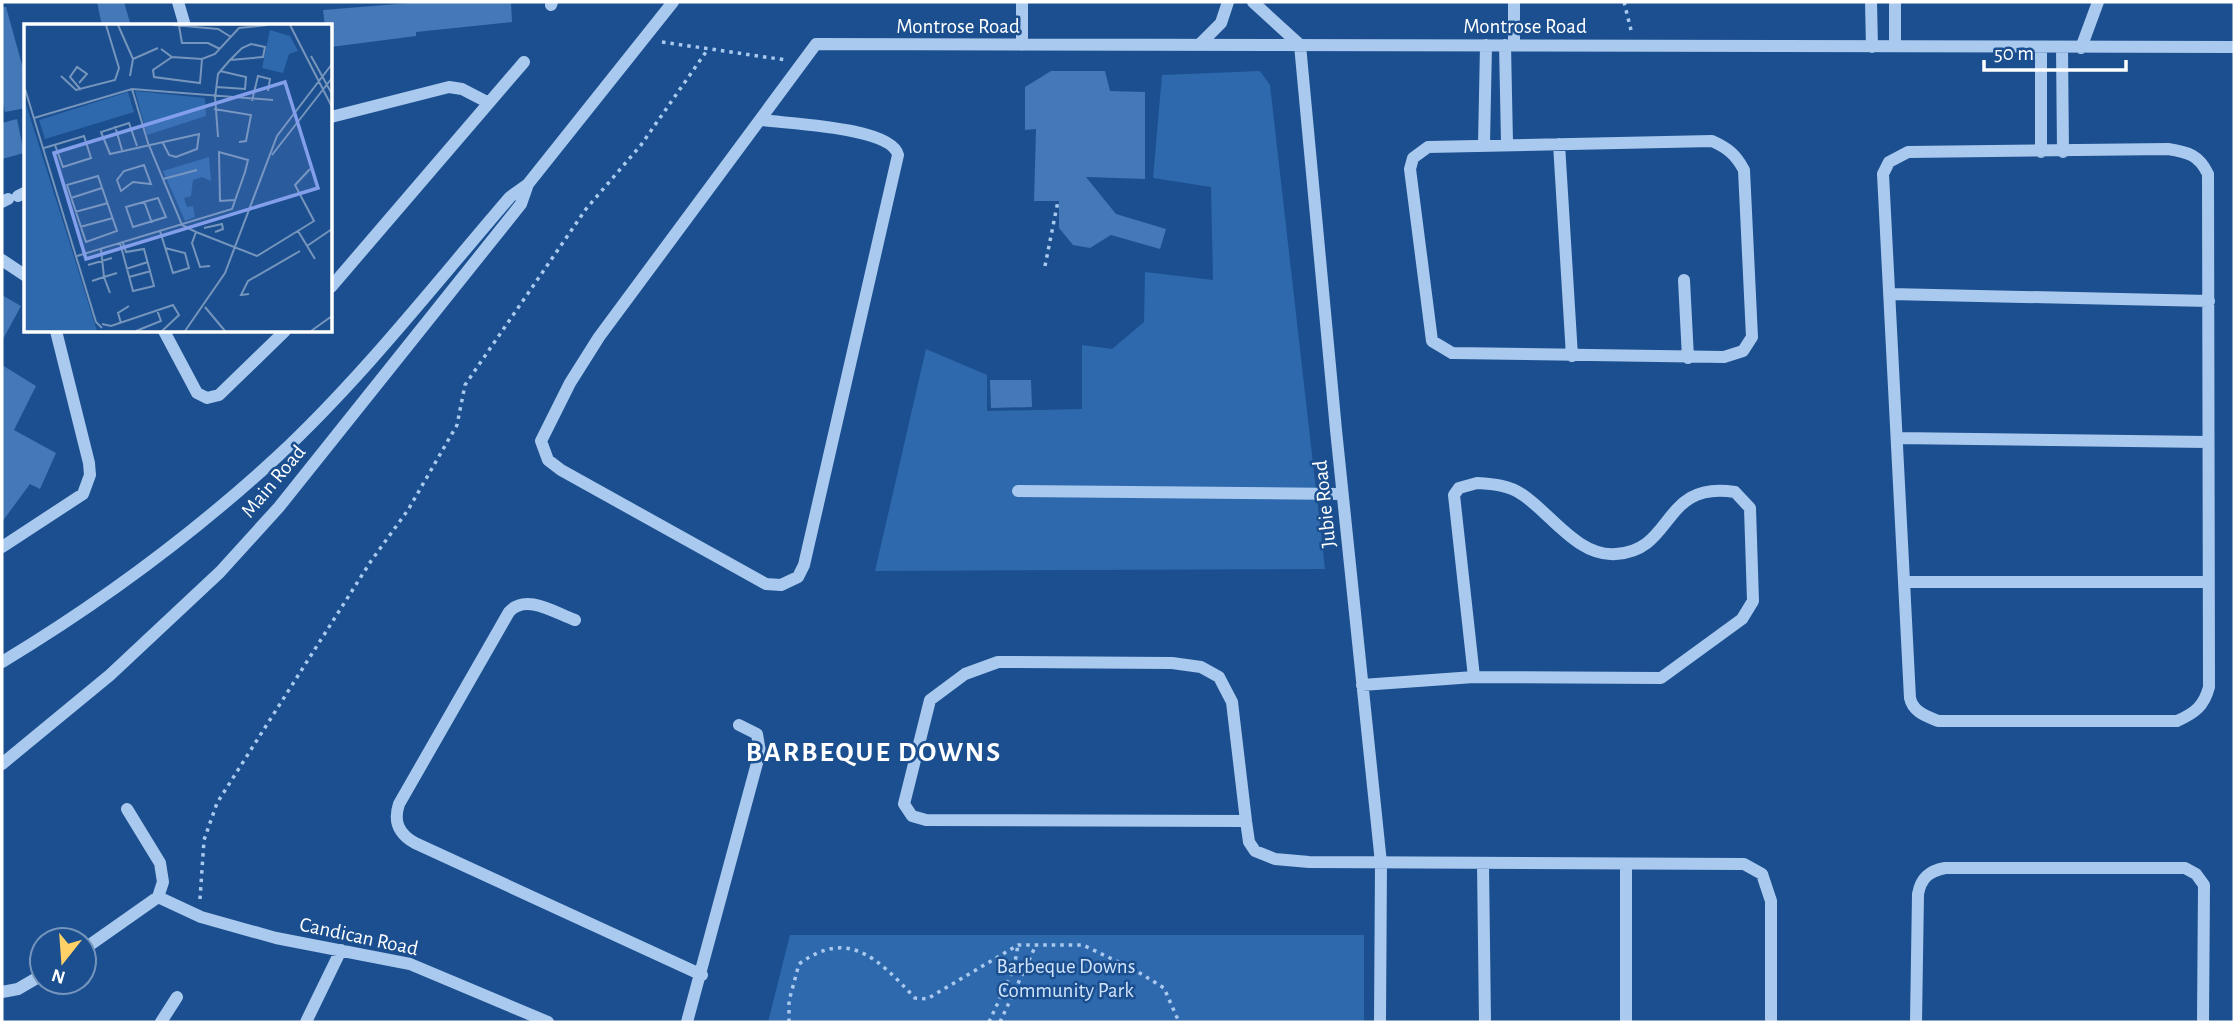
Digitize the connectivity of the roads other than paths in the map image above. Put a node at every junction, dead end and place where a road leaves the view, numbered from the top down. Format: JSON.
{"nodes":[{"id":1,"x":178,"y":2,"type":"edge"},
{"id":2,"x":673,"y":2,"type":"edge"},
{"id":3,"x":1022,"y":2,"type":"edge"},
{"id":4,"x":1228,"y":2,"type":"edge"},
{"id":5,"x":1253,"y":2,"type":"edge"},
{"id":6,"x":1514,"y":2,"type":"edge"},
{"id":7,"x":1871,"y":2,"type":"edge"},
{"id":8,"x":1895,"y":2,"type":"edge"},
{"id":9,"x":2098,"y":2,"type":"edge"},
{"id":10,"x":184,"y":24,"type":"edge"},
{"id":11,"x":1022,"y":45,"type":"junction"},
{"id":12,"x":1199,"y":45,"type":"junction"},
{"id":13,"x":1300,"y":45,"type":"junction"},
{"id":14,"x":1486,"y":45,"type":"junction"},
{"id":15,"x":1510,"y":45,"type":"junction"},
{"id":16,"x":1895,"y":46,"type":"junction"},
{"id":17,"x":1872,"y":47,"type":"junction"},
{"id":18,"x":2041,"y":47,"type":"junction"},
{"id":19,"x":2062,"y":47,"type":"junction"},
{"id":20,"x":2234,"y":47,"type":"edge"},
{"id":21,"x":2081,"y":48,"type":"junction"},
{"id":22,"x":524,"y":62,"type":"dead end"},
{"id":23,"x":489,"y":103,"type":"junction"},
{"id":24,"x":332,"y":117,"type":"edge"},
{"id":25,"x":762,"y":120,"type":"junction"},
{"id":26,"x":1507,"y":143,"type":"junction"},
{"id":27,"x":1484,"y":144,"type":"junction"},
{"id":28,"x":1559,"y":144,"type":"junction"},
{"id":29,"x":2041,"y":152,"type":"junction"},
{"id":30,"x":2063,"y":152,"type":"junction"},
{"id":31,"x":528,"y":184,"type":"junction"},
{"id":32,"x":2,"y":260,"type":"edge"},
{"id":33,"x":24,"y":275,"type":"edge"},
{"id":34,"x":1684,"y":280,"type":"dead end"},
{"id":35,"x":332,"y":286,"type":"edge"},
{"id":36,"x":1890,"y":294,"type":"junction"},
{"id":37,"x":2209,"y":301,"type":"junction"},
{"id":38,"x":56,"y":332,"type":"edge"},
{"id":39,"x":165,"y":332,"type":"edge"},
{"id":40,"x":284,"y":332,"type":"edge"},
{"id":41,"x":1572,"y":356,"type":"junction"},
{"id":42,"x":1688,"y":358,"type":"junction"},
{"id":43,"x":1897,"y":438,"type":"junction"},
{"id":44,"x":2208,"y":442,"type":"junction"},
{"id":45,"x":1018,"y":491,"type":"dead end"},
{"id":46,"x":1342,"y":494,"type":"junction"},
{"id":47,"x":2,"y":547,"type":"edge"},
{"id":48,"x":1905,"y":582,"type":"junction"},
{"id":49,"x":2208,"y":582,"type":"junction"},
{"id":50,"x":575,"y":621,"type":"dead end"},
{"id":51,"x":2,"y":662,"type":"edge"},
{"id":52,"x":1474,"y":677,"type":"junction"},
{"id":53,"x":1362,"y":685,"type":"junction"},
{"id":54,"x":739,"y":724,"type":"dead end"},
{"id":55,"x":2,"y":764,"type":"edge"},
{"id":56,"x":127,"y":809,"type":"dead end"},
{"id":57,"x":1246,"y":821,"type":"junction"},
{"id":58,"x":1381,"y":863,"type":"junction"},
{"id":59,"x":1483,"y":864,"type":"junction"},
{"id":60,"x":1626,"y":865,"type":"junction"},
{"id":61,"x":158,"y":897,"type":"junction"},
{"id":62,"x":98,"y":939,"type":"edge"},
{"id":63,"x":341,"y":950,"type":"junction"},
{"id":64,"x":702,"y":975,"type":"junction"},
{"id":65,"x":28,"y":983,"type":"edge"},
{"id":66,"x":2,"y":992,"type":"edge"},
{"id":67,"x":177,"y":997,"type":"dead end"},
{"id":68,"x":161,"y":1022,"type":"edge"},
{"id":69,"x":306,"y":1022,"type":"edge"},
{"id":70,"x":548,"y":1022,"type":"edge"},
{"id":71,"x":687,"y":1022,"type":"edge"},
{"id":72,"x":1380,"y":1022,"type":"edge"},
{"id":73,"x":1485,"y":1022,"type":"edge"},
{"id":74,"x":1626,"y":1022,"type":"edge"},
{"id":75,"x":1771,"y":1022,"type":"edge"},
{"id":76,"x":1916,"y":1022,"type":"edge"},
{"id":77,"x":2203,"y":1022,"type":"edge"}],
"edges":[{"from":1,"to":10,"type":"street"},
{"from":2,"to":31,"type":"street","name":"Main Road"},
{"from":3,"to":11,"type":"street"},
{"from":4,"to":12,"type":"street"},
{"from":5,"to":13,"type":"street"},
{"from":6,"to":15,"type":"street"},
{"from":7,"to":17,"type":"street"},
{"from":8,"to":16,"type":"street"},
{"from":9,"to":21,"type":"street"},
{"from":11,"to":12,"type":"street","name":"Montrose Road"},
{"from":11,"to":25,"type":"street","name":"Montrose Road"},
{"from":12,"to":13,"type":"street","name":"Montrose Road"},
{"from":13,"to":14,"type":"street","name":"Montrose Road"},
{"from":13,"to":46,"type":"street","name":"Jubie Road"},
{"from":14,"to":15,"type":"street","name":"Montrose Road"},
{"from":14,"to":27,"type":"street"},
{"from":15,"to":17,"type":"street","name":"Montrose Road"},
{"from":15,"to":26,"type":"street"},
{"from":16,"to":17,"type":"street","name":"Montrose Road"},
{"from":16,"to":18,"type":"street","name":"Montrose Road"},
{"from":18,"to":19,"type":"street","name":"Montrose Road"},
{"from":18,"to":29,"type":"street"},
{"from":19,"to":21,"type":"street","name":"Montrose Road"},
{"from":19,"to":30,"type":"street"},
{"from":20,"to":21,"type":"street","name":"Montrose Road"},
{"from":22,"to":23,"type":"street"},
{"from":23,"to":24,"type":"street"},
{"from":23,"to":35,"type":"street"},
{"from":25,"to":25,"type":"street"},
{"from":26,"to":27,"type":"street"},
{"from":26,"to":28,"type":"street"},
{"from":27,"to":41,"type":"street"},
{"from":28,"to":41,"type":"street"},
{"from":28,"to":42,"type":"street"},
{"from":29,"to":30,"type":"street"},
{"from":29,"to":36,"type":"street"},
{"from":30,"to":37,"type":"street"},
{"from":31,"to":51,"type":"street","name":"Main Road"},
{"from":31,"to":55,"type":"street","name":"Main Road"},
{"from":32,"to":33,"type":"street"},
{"from":34,"to":42,"type":"street"},
{"from":36,"to":37,"type":"street"},
{"from":36,"to":43,"type":"street"},
{"from":37,"to":44,"type":"street"},
{"from":38,"to":47,"type":"street"},
{"from":39,"to":40,"type":"street"},
{"from":41,"to":42,"type":"street"},
{"from":43,"to":44,"type":"street"},
{"from":43,"to":48,"type":"street"},
{"from":44,"to":49,"type":"street"},
{"from":45,"to":46,"type":"street"},
{"from":46,"to":53,"type":"street","name":"Jubie Road"},
{"from":48,"to":49,"type":"street"},
{"from":48,"to":49,"type":"street"},
{"from":50,"to":64,"type":"street"},
{"from":52,"to":52,"type":"street"},
{"from":52,"to":53,"type":"street"},
{"from":53,"to":58,"type":"street","name":"Jubie Road"},
{"from":54,"to":64,"type":"street"},
{"from":56,"to":61,"type":"street"},
{"from":57,"to":57,"type":"street"},
{"from":57,"to":58,"type":"street"},
{"from":58,"to":59,"type":"street"},
{"from":58,"to":72,"type":"street","name":"Jubie Road"},
{"from":59,"to":60,"type":"street"},
{"from":59,"to":73,"type":"street"},
{"from":60,"to":74,"type":"street"},
{"from":60,"to":75,"type":"street"},
{"from":61,"to":62,"type":"street"},
{"from":61,"to":63,"type":"street","name":"Candican Road"},
{"from":63,"to":69,"type":"street"},
{"from":63,"to":70,"type":"street","name":"Candican Road"},
{"from":64,"to":71,"type":"street"},
{"from":65,"to":66,"type":"street"},
{"from":67,"to":68,"type":"street"},
{"from":76,"to":77,"type":"street"}]}
